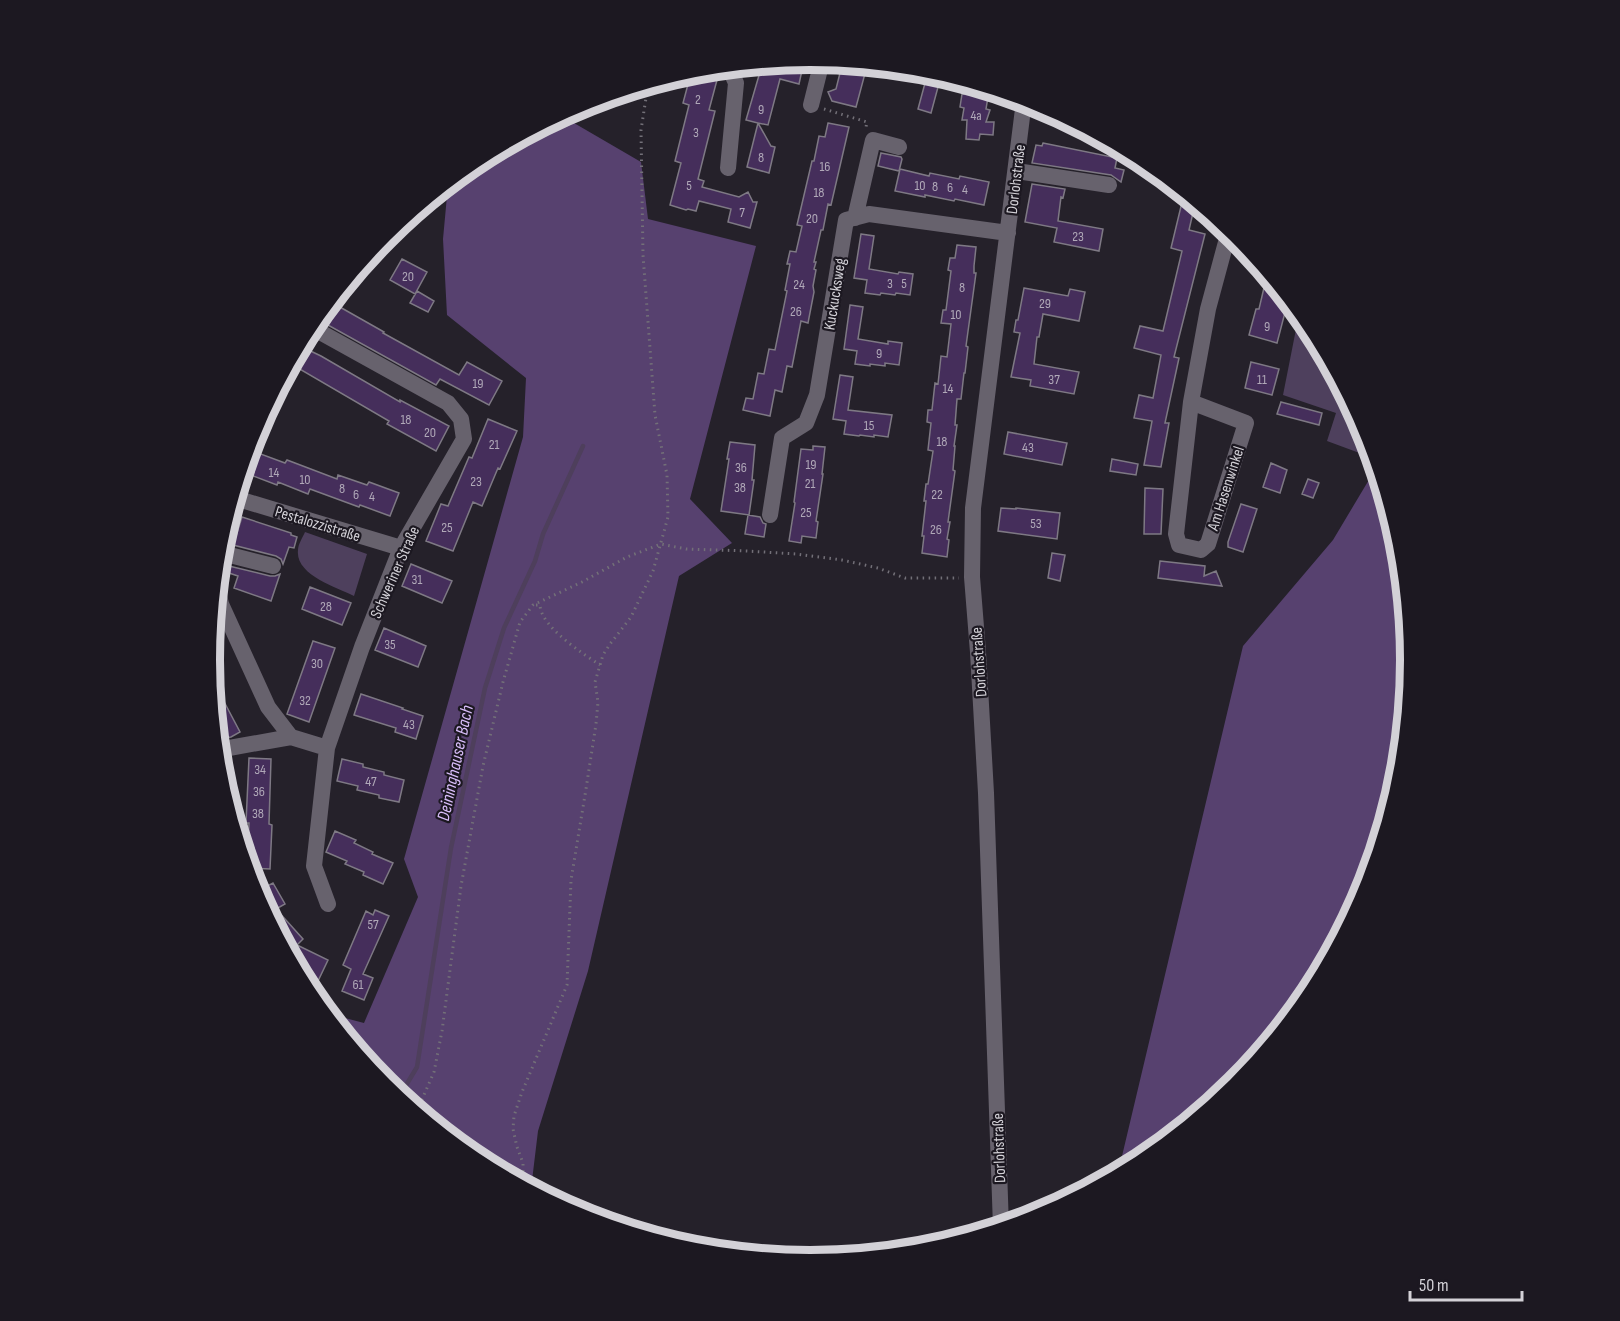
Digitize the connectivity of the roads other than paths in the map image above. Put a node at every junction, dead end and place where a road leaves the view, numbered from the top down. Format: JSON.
{"nodes":[{"id":1,"x":820,"y":70,"type":"edge"},
{"id":2,"x":733,"y":76,"type":"edge"},
{"id":3,"x":811,"y":105,"type":"road end"},
{"id":4,"x":1023,"y":110,"type":"edge"},
{"id":5,"x":899,"y":147,"type":"dead end"},
{"id":6,"x":728,"y":168,"type":"dead end"},
{"id":7,"x":1016,"y":171,"type":"junction"},
{"id":8,"x":1109,"y":185,"type":"dead end"},
{"id":9,"x":855,"y":218,"type":"junction"},
{"id":10,"x":1008,"y":233,"type":"junction"},
{"id":11,"x":1225,"y":241,"type":"edge"},
{"id":12,"x":320,"y":332,"type":"edge"},
{"id":13,"x":1191,"y":402,"type":"junction"},
{"id":14,"x":242,"y":500,"type":"edge"},
{"id":15,"x":770,"y":515,"type":"dead end"},
{"id":16,"x":401,"y":548,"type":"junction"},
{"id":17,"x":229,"y":555,"type":"edge"},
{"id":18,"x":273,"y":566,"type":"dead end"},
{"id":19,"x":223,"y":607,"type":"edge"},
{"id":20,"x":291,"y":736,"type":"junction"},
{"id":21,"x":227,"y":748,"type":"edge"},
{"id":22,"x":327,"y":748,"type":"junction"},
{"id":23,"x":328,"y":904,"type":"dead end"},
{"id":24,"x":1001,"y":1219,"type":"edge"}],
"edges":[{"from":1,"to":3,"type":"street"},
{"from":2,"to":6,"type":"street"},
{"from":4,"to":7,"type":"street","name":"Dorlohstraße"},
{"from":5,"to":9,"type":"street"},
{"from":7,"to":8,"type":"street"},
{"from":7,"to":10,"type":"street","name":"Dorlohstraße"},
{"from":9,"to":10,"type":"street"},
{"from":9,"to":15,"type":"street","name":"Kuckucksweg"},
{"from":10,"to":24,"type":"street","name":"Dorlohstraße"},
{"from":11,"to":13,"type":"street","name":"Am Hasenwinkel"},
{"from":12,"to":16,"type":"street","name":"Schweriner Straße"},
{"from":13,"to":13,"type":"street","name":"Am Hasenwinkel"},
{"from":14,"to":16,"type":"street","name":"Pestalozzistraße"},
{"from":16,"to":22,"type":"street","name":"Schweriner Straße"},
{"from":17,"to":18,"type":"street"},
{"from":19,"to":20,"type":"street"},
{"from":20,"to":21,"type":"street"},
{"from":20,"to":22,"type":"street"},
{"from":22,"to":23,"type":"street","name":"Schweriner Straße"}]}
